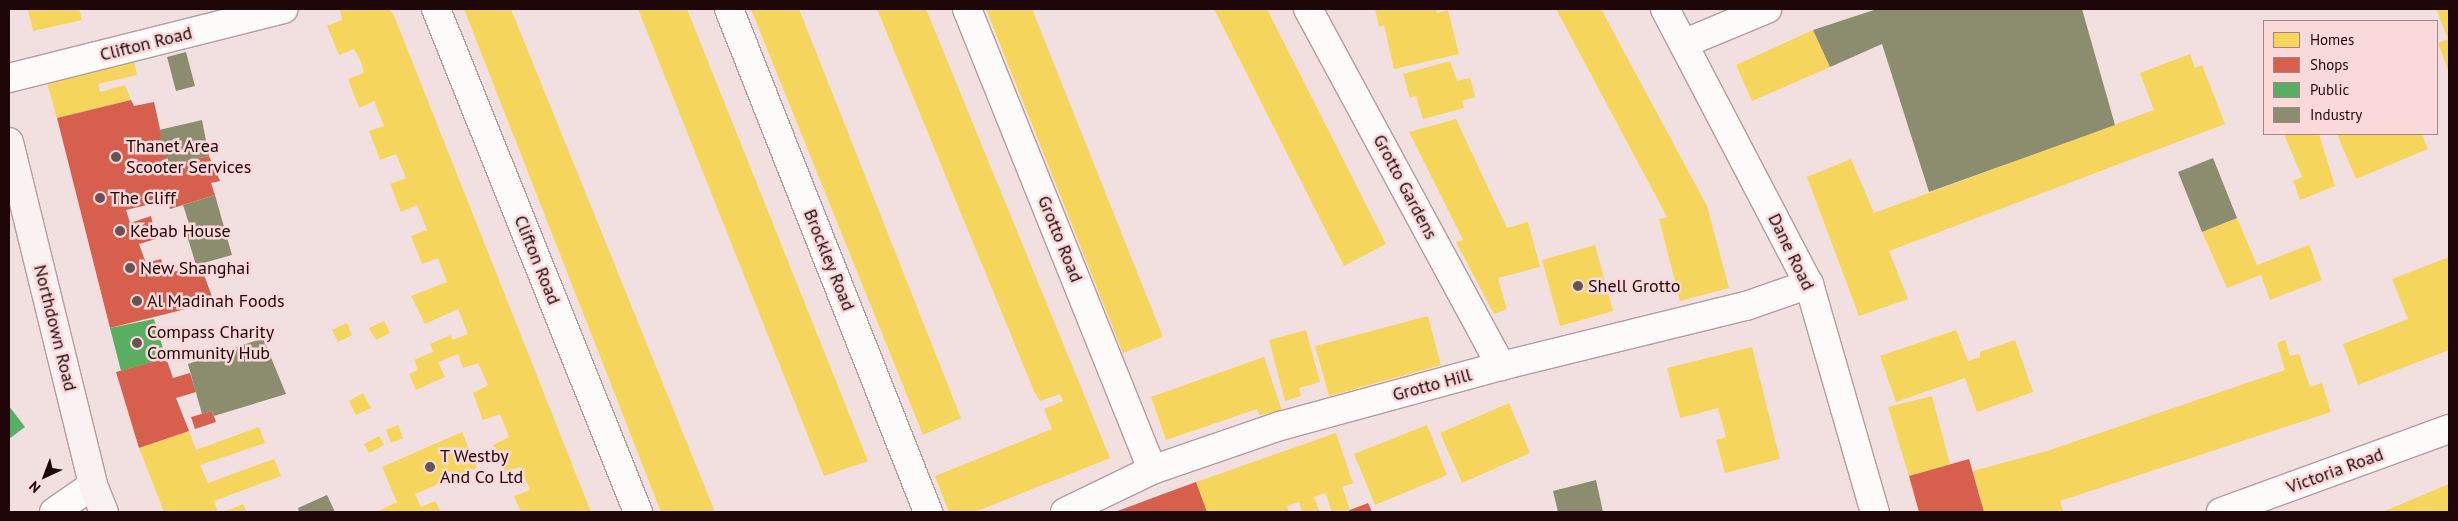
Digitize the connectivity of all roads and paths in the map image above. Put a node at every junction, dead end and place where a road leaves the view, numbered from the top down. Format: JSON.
{"nodes":[{"id":1,"x":283,"y":9,"type":"edge"},
{"id":2,"x":436,"y":9,"type":"edge"},
{"id":3,"x":729,"y":9,"type":"edge"},
{"id":4,"x":967,"y":9,"type":"edge"},
{"id":5,"x":1308,"y":9,"type":"edge"},
{"id":6,"x":1665,"y":9,"type":"edge"},
{"id":7,"x":1767,"y":9,"type":"edge"},
{"id":8,"x":1685,"y":43,"type":"junction"},
{"id":9,"x":9,"y":78,"type":"edge"},
{"id":10,"x":9,"y":142,"type":"edge"},
{"id":11,"x":1809,"y":284,"type":"junction"},
{"id":12,"x":1501,"y":366,"type":"junction"},
{"id":13,"x":2449,"y":429,"type":"edge"},
{"id":14,"x":1152,"y":470,"type":"junction"},
{"id":15,"x":93,"y":485,"type":"junction"},
{"id":16,"x":54,"y":512,"type":"edge"},
{"id":17,"x":104,"y":512,"type":"edge"},
{"id":18,"x":638,"y":512,"type":"edge"},
{"id":19,"x":928,"y":512,"type":"edge"},
{"id":20,"x":1065,"y":512,"type":"edge"},
{"id":21,"x":1875,"y":512,"type":"edge"},
{"id":22,"x":2221,"y":512,"type":"edge"}],
"edges":[{"from":1,"to":9,"type":"street","name":"Clifton Road"},
{"from":2,"to":18,"type":"street","name":"Clifton Road"},
{"from":3,"to":19,"type":"street","name":"Brockley Road"},
{"from":4,"to":14,"type":"street","name":"Grotto Road"},
{"from":5,"to":12,"type":"street","name":"Grotto Gardens"},
{"from":6,"to":8,"type":"street","name":"Dane Road"},
{"from":7,"to":8,"type":"street"},
{"from":8,"to":11,"type":"street","name":"Dane Road"},
{"from":10,"to":15,"type":"main road","name":"Northdown Road"},
{"from":11,"to":12,"type":"street","name":"Grotto Hill"},
{"from":11,"to":21,"type":"street","name":"Dane Road"},
{"from":12,"to":14,"type":"street","name":"Grotto Hill"},
{"from":13,"to":22,"type":"street","name":"Victoria Road"},
{"from":14,"to":20,"type":"street","name":"Grotto Hill"},
{"from":15,"to":16,"type":"street"},
{"from":15,"to":17,"type":"main road","name":"Northdown Road"}]}
